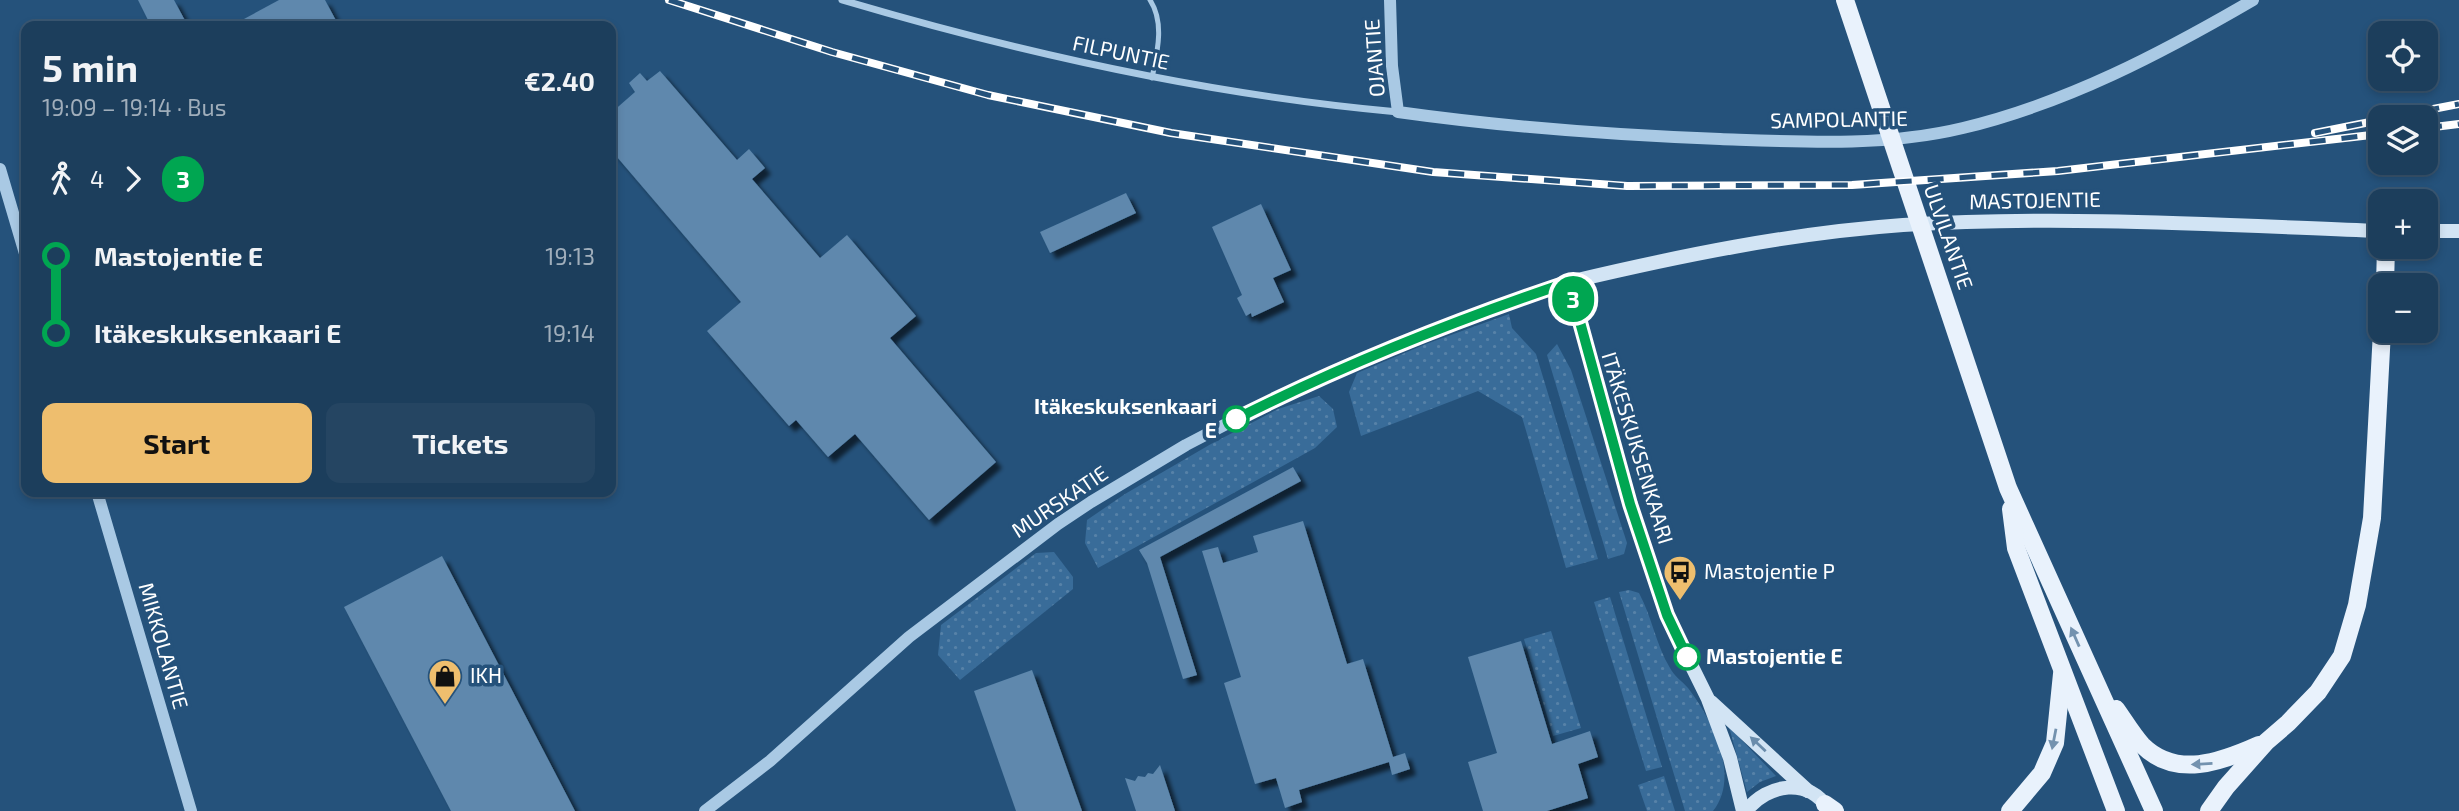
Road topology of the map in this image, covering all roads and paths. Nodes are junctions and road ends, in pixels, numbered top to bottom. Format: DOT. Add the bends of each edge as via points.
graph roads {
  1 [pos="842,0"];
  2 [pos="1150,0"];
  3 [pos="1390,0"];
  4 [pos="1844,0"];
  5 [pos="2253,0"];
  6 [pos="1152,78"];
  7 [pos="1398,112"];
  8 [pos="0,169"];
  9 [pos="2368,231"];
  10 [pos="2438,231"];
  11 [pos="2459,231"];
  12 [pos="21,240"];
  13 [pos="1569,282"];
  14 [pos="2381,343"];
  15 [pos="2008,488"];
  16 [pos="98,497"];
  17 [pos="2063,671"];
  18 [pos="2092,675"];
  19 [pos="1708,699"];
  20 [pos="2266,742"];
  21 [pos="1808,791"];
  22 [pos="1830,809"];
  23 [pos="191,811"];
  24 [pos="705,811"];
  25 [pos="1744,811"];
  26 [pos="2010,811"];
  27 [pos="2116,811"];
  28 [pos="2154,811"];
  29 [pos="2209,811"];
  1 -- 6 [label="street, FILPUNTIE" via="1021,49"];
  2 -- 6 [label="lane" via="1157,13 1158,44"];
  3 -- 7 [label="street, OJANTIE"];
  4 -- 15 [label="main road, ULVILANTIE"];
  5 -- 7 [label="street, SAMPOLANTIE" via="2186,39 2036,107 1914,138 1790,142 1694,138 1494,125"];
  6 -- 7 [label="street, FILPUNTIE" via="1276,99"];
  8 -- 12 [label="street"];
  9 -- 13 [label="main road, MASTOJENTIE" via="2076,219 1901,225 1735,247"];
  10 -- 11 [label="main road"];
  13 -- 19 [label="main road, ITÄKESKUKSENKAARI" via="1630,504 1667,615"];
  13 -- 24 [label="street, MURSKATIE" via="1278,397 1091,502 909,637 770,761"];
  14 -- 20 [label="main road" via="2372,517 2357,605 2342,656 2318,692"];
  15 -- 17 [label="main road, ULVILANTIE" via="2016,548"];
  18 -- 15 [label="main road, ULVILANTIE, one-way"];
  16 -- 23 [label="street, MIKKOLANTIE"];
  17 -- 26 [label="main road, one-way" via="2054,743 2042,773"];
  17 -- 27 [label="main road, ULVILANTIE"];
  20 -- 18 [label="main road, one-way" via="2215,763 2182,765 2160,758 2141,744"];
  18 -- 28 [label="main road, ULVILANTIE"];
  21 -- 19 [label="main road, ITÄKESKUKSENKAARI, one-way"];
  19 -- 25 [label="main road, ITÄKESKUKSENKAARI"];
  20 -- 29 [label="main road"];
  21 -- 22 [label="main road, ITÄKESKUKSENKAARI"];
  21 -- 25 [label="main road" via="1771,790"];
}
